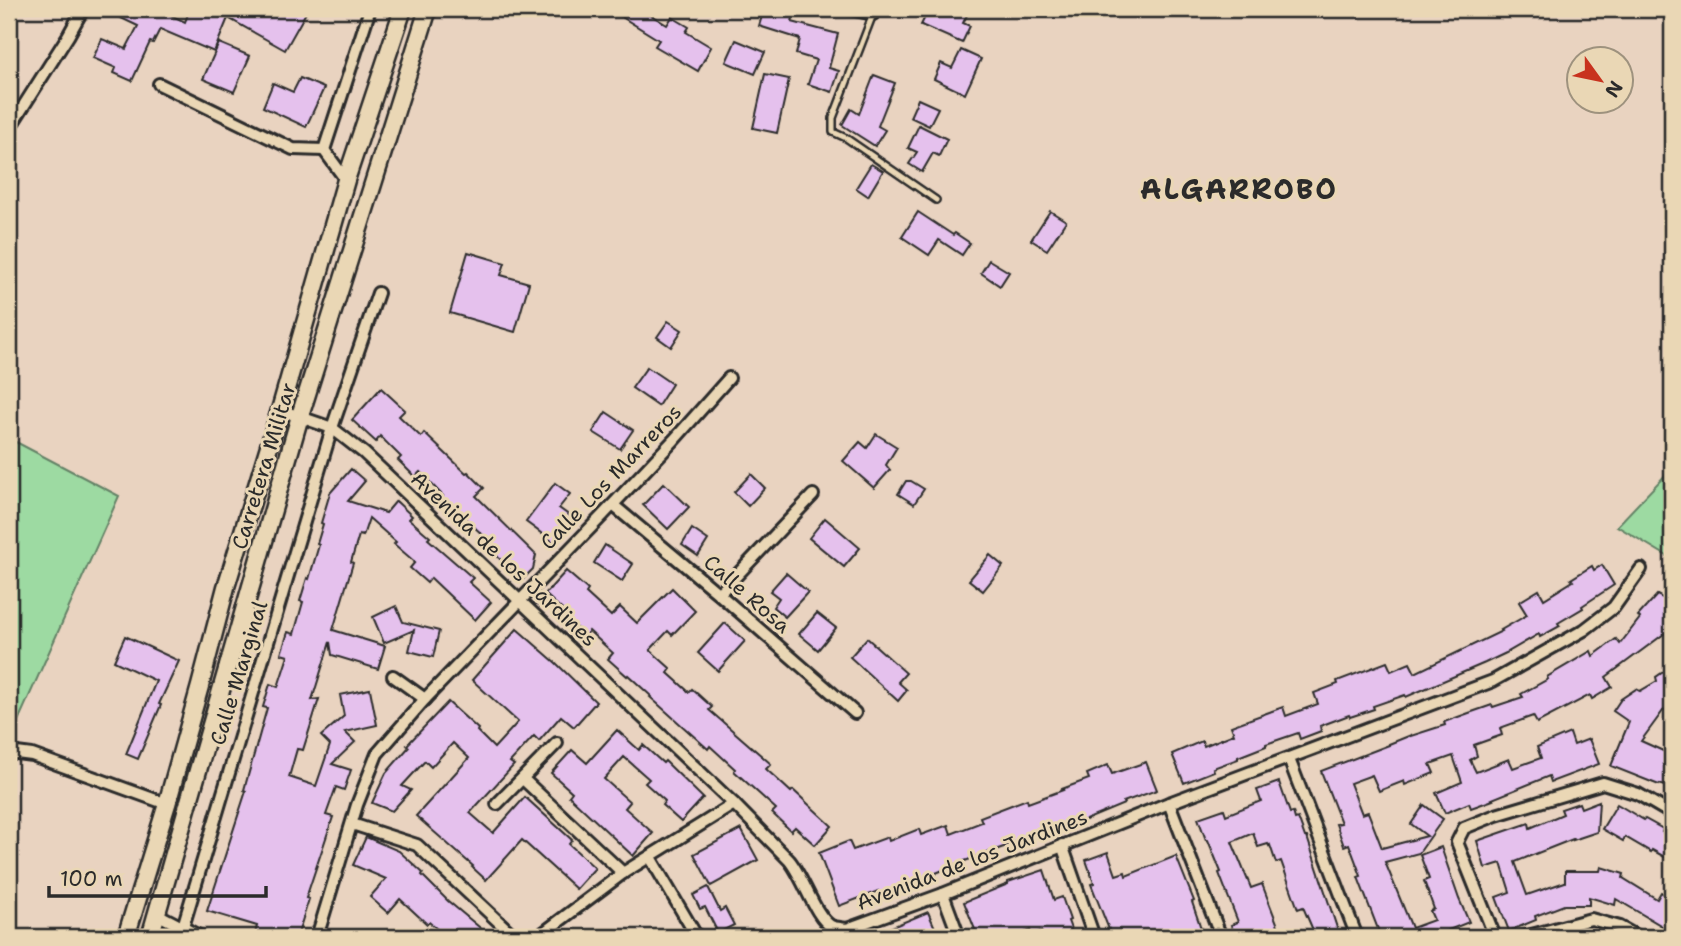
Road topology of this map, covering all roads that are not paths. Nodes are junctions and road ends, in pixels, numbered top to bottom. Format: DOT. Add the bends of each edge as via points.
graph roads {
  1 [pos="83,9"];
  2 [pos="370,9"];
  3 [pos="403,9"];
  4 [pos="428,9"];
  5 [pos="851,9"];
  6 [pos="874,12"];
  7 [pos="159,84"];
  8 [pos="9,129"];
  9 [pos="324,150"];
  10 [pos="346,180"];
  11 [pos="936,200"];
  12 [pos="377,293"];
  13 [pos="729,378"];
  14 [pos="280,410"];
  15 [pos="300,416"];
  16 [pos="332,428"];
  17 [pos="813,495"];
  18 [pos="613,505"];
  19 [pos="1641,569"];
  20 [pos="719,594"];
  21 [pos="519,601"];
  22 [pos="393,676"];
  23 [pos="425,699"];
  24 [pos="855,713"];
  25 [pos="556,743"];
  26 [pos="9,752"];
  27 [pos="1289,759"];
  28 [pos="523,779"];
  29 [pos="1169,803"];
  30 [pos="167,804"];
  31 [pos="497,804"];
  32 [pos="734,804"];
  33 [pos="1672,814"];
  34 [pos="352,824"];
  35 [pos="1062,845"];
  36 [pos="650,857"];
  37 [pos="623,873"];
  38 [pos="943,894"];
  39 [pos="157,914"];
  40 [pos="832,927"];
  41 [pos="181,933"];
  42 [pos="126,937"];
  43 [pos="150,937"];
  44 [pos="201,937"];
  45 [pos="317,937"];
  46 [pos="515,937"];
  47 [pos="538,937"];
  48 [pos="697,937"];
  49 [pos="823,937"];
  50 [pos="960,937"];
  51 [pos="1094,937"];
  52 [pos="1221,937"];
  53 [pos="1357,937"];
  54 [pos="1495,937"];
  55 [pos="1524,937"];
  56 [pos="1638,937"];
  1 -- 8 [label="street"];
  2 -- 9 [label="street"];
  3 -- 10 [label="main road, Carretera Militar"];
  4 -- 15 [label="main road, Carretera Militar"];
  5 -- 6 [label="street"];
  6 -- 11 [label="lane" via="833,118 833,132"];
  7 -- 9 [label="street" via="293,149"];
  9 -- 10 [label="street"];
  10 -- 14 [label="main road, Carretera Militar"];
  12 -- 16 [label="street, Calle Marginal"];
  13 -- 18 [label="street, Calle Los Marreros"];
  14 -- 15 [label="street, Avenida de los Jardines"];
  14 -- 30 [label="main road, Carretera Militar"];
  15 -- 16 [label="street, Avenida de los Jardines"];
  15 -- 39 [label="main road, Carretera Militar"];
  16 -- 21 [label="street, Avenida de los Jardines"];
  16 -- 41 [label="street, Calle Marginal"];
  17 -- 20 [label="street"];
  18 -- 20 [label="street, Calle Rosa"];
  18 -- 21 [label="street, Calle Los Marreros"];
  19 -- 27 [label="street, Avenida de los Jardines" via="1614,607 1584,630 1493,681"];
  20 -- 24 [label="street, Calle Rosa"];
  21 -- 23 [label="street, Calle Los Marreros"];
  21 -- 32 [label="street, Avenida de los Jardines"];
  22 -- 23 [label="street"];
  23 -- 34 [label="street, Calle Los Marreros" via="377,754"];
  25 -- 28 [label="street"];
  26 -- 30 [label="street" via="32,755"];
  27 -- 29 [label="street, Avenida de los Jardines"];
  27 -- 53 [label="street"];
  28 -- 31 [label="street"];
  28 -- 37 [label="street"];
  29 -- 35 [label="street, Avenida de los Jardines"];
  29 -- 52 [label="street"];
  30 -- 42 [label="main road, Carretera Militar"];
  32 -- 36 [label="street"];
  32 -- 40 [label="street, Avenida de los Jardines" via="796,867 822,918"];
  33 -- 54 [label="street" via="1638,794 1603,783 1464,828 1457,842"];
  34 -- 45 [label="street, Calle Los Marreros"];
  34 -- 46 [label="street" via="417,845"];
  35 -- 38 [label="street, Avenida de los Jardines"];
  35 -- 51 [label="street"];
  36 -- 37 [label="street"];
  36 -- 48 [label="street"];
  37 -- 47 [label="street"];
  38 -- 40 [label="street, Avenida de los Jardines" via="847,929"];
  38 -- 50 [label="street"];
  39 -- 41 [label="street"];
  39 -- 43 [label="main road, Carretera Militar"];
  40 -- 49 [label="street"];
  41 -- 44 [label="street"];
  55 -- 56 [label="street" via="1591,919"];
}
